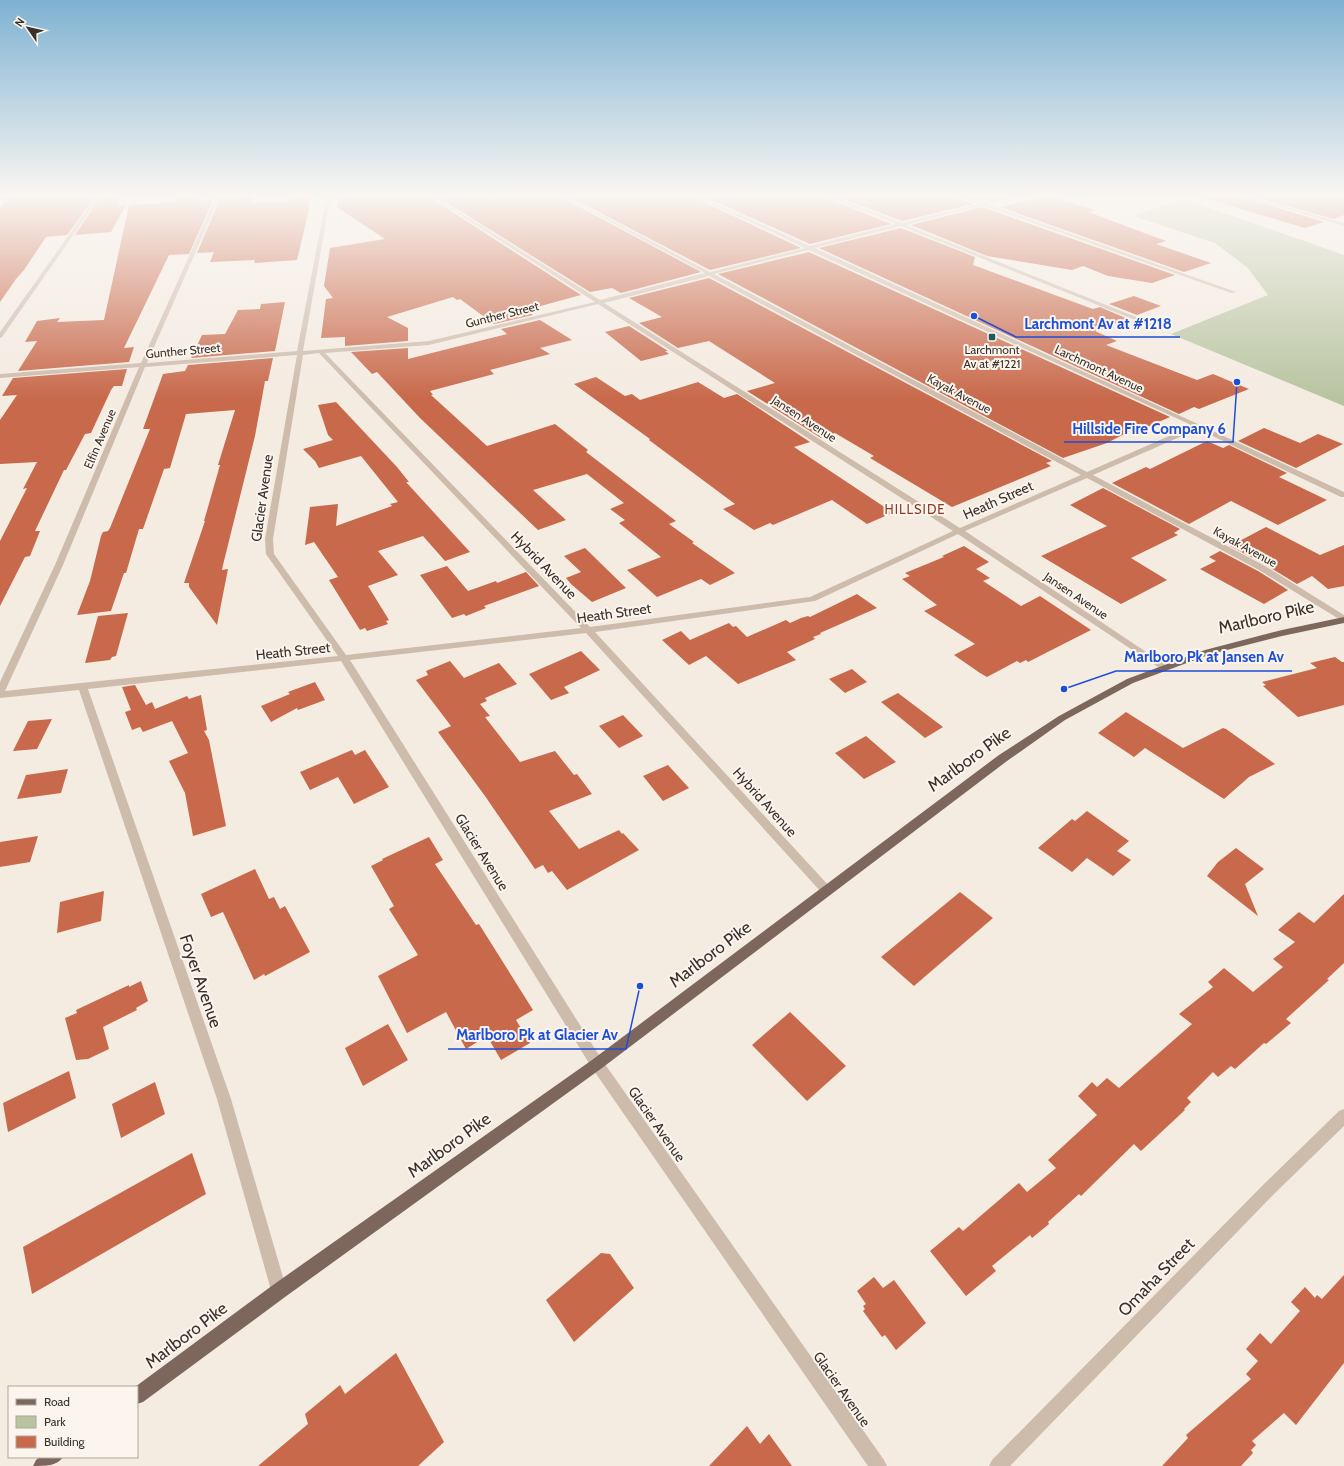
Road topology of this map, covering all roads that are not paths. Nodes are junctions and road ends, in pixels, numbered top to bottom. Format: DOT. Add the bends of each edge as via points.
graph roads {
  1 [pos="52,262"];
  2 [pos="189,262"];
  3 [pos="317,262"];
  4 [pos="537,262"];
  5 [pos="689,262"];
  6 [pos="750,262"];
  7 [pos="843,262"];
  8 [pos="996,262"];
  9 [pos="1149,262"];
  10 [pos="709,273"];
  11 [pos="1233,292"];
  12 [pos="600,302"];
  13 [pos="1157,327"];
  14 [pos="0,336"];
  15 [pos="320,351"];
  16 [pos="300,353"];
  17 [pos="143,365"];
  18 [pos="0,376"];
  19 [pos="1198,426"];
  20 [pos="1087,475"];
  21 [pos="1344,495"];
  22 [pos="959,531"];
  23 [pos="1344,619"];
  24 [pos="588,630"];
  25 [pos="344,658"];
  26 [pos="1164,668"];
  27 [pos="82,685"];
  28 [pos="0,694"];
  29 [pos="826,890"];
  30 [pos="597,1064"];
  31 [pos="1344,1116"];
  32 [pos="279,1291"];
  33 [pos="138,1395"];
  34 [pos="53,1458"];
  35 [pos="42,1466"];
  36 [pos="878,1466"];
  37 [pos="998,1466"];
  1 -- 14 [label="street"];
  2 -- 17 [label="street, Elfin Avenue"];
  3 -- 16 [label="street, Glacier Avenue"];
  4 -- 12 [label="street, Jansen Avenue"];
  5 -- 10 [label="street, Kayak Avenue"];
  6 -- 10 [label="street, Gunther Street"];
  7 -- 19 [label="street, Larchmont Avenue"];
  8 -- 13 [label="street"];
  9 -- 11 [label="street"];
  10 -- 12 [label="street, Gunther Street"];
  10 -- 20 [label="street, Kayak Avenue"];
  12 -- 15 [label="street, Gunther Street" via="429,343"];
  12 -- 22 [label="street, Jansen Avenue"];
  15 -- 16 [label="street, Gunther Street"];
  15 -- 24 [label="street, Hybrid Avenue"];
  16 -- 17 [label="street, Gunther Street"];
  16 -- 25 [label="street, Glacier Avenue" via="269,548 270,554"];
  17 -- 18 [label="street, Gunther Street"];
  17 -- 28 [label="street, Elfin Avenue" via="59,565"];
  19 -- 20 [label="street, Heath Street"];
  19 -- 21 [label="street, Larchmont Avenue"];
  20 -- 22 [label="street, Heath Street"];
  20 -- 23 [label="street, Kayak Avenue" via="1262,568"];
  22 -- 24 [label="street, Heath Street" via="812,599"];
  22 -- 26 [label="street, Jansen Avenue"];
  23 -- 26 [label="main road, Marlboro Pike" via="1208,652"];
  24 -- 25 [label="street, Heath Street"];
  24 -- 29 [label="street, Hybrid Avenue"];
  25 -- 27 [label="street, Heath Street"];
  25 -- 30 [label="street, Glacier Avenue"];
  26 -- 29 [label="main road, Marlboro Pike" via="1130,681 1062,718 1002,758"];
  27 -- 28 [label="street, Heath Street"];
  27 -- 32 [label="street, Foyer Avenue" via="224,1099"];
  29 -- 30 [label="main road, Marlboro Pike"];
  30 -- 32 [label="main road, Marlboro Pike"];
  30 -- 36 [label="street, Glacier Avenue"];
  31 -- 37 [label="street, Omaha Street" via="1270,1188"];
  32 -- 33 [label="main road, Marlboro Pike"];
  34 -- 35 [label="main road"];
}
